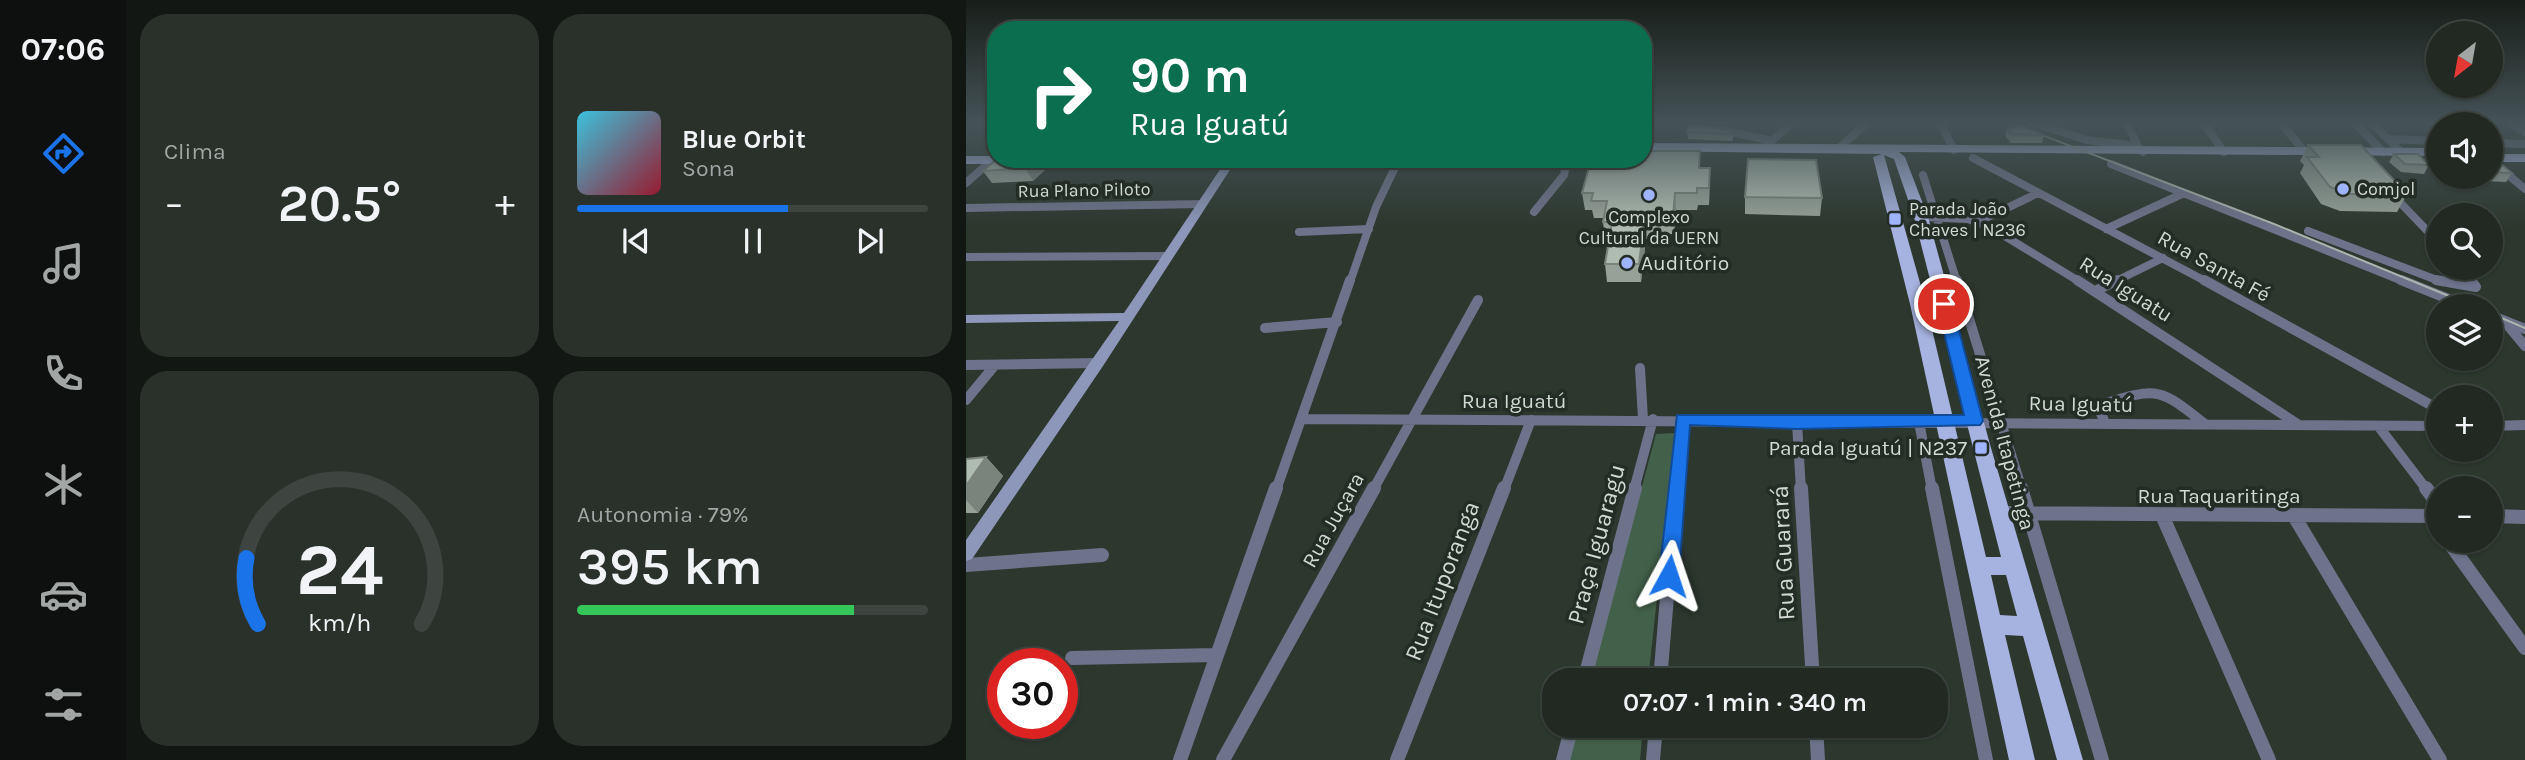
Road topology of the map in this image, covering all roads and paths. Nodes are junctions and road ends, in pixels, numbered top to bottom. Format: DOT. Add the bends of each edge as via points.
graph roads {
  1 [pos="1883,157"];
  2 [pos="1891,157"];
  3 [pos="1920,157"];
  4 [pos="1968,157"];
  5 [pos="2056,157"];
  6 [pos="1973,158"];
  7 [pos="2525,158"];
  8 [pos="2503,159"];
  9 [pos="987,164"];
  10 [pos="2111,164"];
  11 [pos="1226,168"];
  12 [pos="1395,168"];
  13 [pos="1565,168"];
  14 [pos="1909,169"];
  15 [pos="2503,170"];
  16 [pos="966,183"];
  17 [pos="2384,186"];
  18 [pos="2525,189"];
  19 [pos="2038,193"];
  20 [pos="2184,193"];
  21 [pos="1202,204"];
  22 [pos="966,208"];
  23 [pos="1534,212"];
  24 [pos="1929,217"];
  25 [pos="1978,222"];
  26 [pos="1369,229"];
  27 [pos="2106,229"];
  28 [pos="2308,230"];
  29 [pos="2426,230"];
  30 [pos="1300,232"];
  31 [pos="1168,256"];
  32 [pos="966,257"];
  33 [pos="2163,258"];
  34 [pos="2426,276"];
  35 [pos="2440,280"];
  36 [pos="2471,280"];
  37 [pos="2095,291"];
  38 [pos="2436,294"];
  39 [pos="1478,300"];
  40 [pos="1919,312"];
  41 [pos="1947,312"];
  42 [pos="1128,317"];
  43 [pos="966,319"];
  44 [pos="2503,320"];
  45 [pos="1337,322"];
  46 [pos="1265,328"];
  47 [pos="2525,329"];
  48 [pos="2525,346"];
  49 [pos="1098,363"];
  50 [pos="966,365"];
  51 [pos="995,365"];
  52 [pos="1640,368"];
  53 [pos="966,400"];
  54 [pos="2426,402"];
  55 [pos="1304,419"];
  56 [pos="1648,419"];
  57 [pos="1682,419"];
  58 [pos="1531,420"];
  59 [pos="1410,421"];
  60 [pos="1942,421"];
  61 [pos="1974,421"];
  62 [pos="1919,422"];
  63 [pos="2002,422"];
  64 [pos="1797,423"];
  65 [pos="2105,423"];
  66 [pos="2205,424"];
  67 [pos="2299,425"];
  68 [pos="2525,425"];
  69 [pos="2426,426"];
  70 [pos="2503,426"];
  71 [pos="2379,427"];
  72 [pos="2426,488"];
  73 [pos="2000,513"];
  74 [pos="2028,514"];
  75 [pos="2162,515"];
  76 [pos="2294,516"];
  77 [pos="2426,516"];
  78 [pos="2503,516"];
  79 [pos="2525,517"];
  80 [pos="2457,553"];
  81 [pos="966,554"];
  82 [pos="1102,555"];
  83 [pos="966,565"];
  84 [pos="1977,566"];
  85 [pos="2015,566"];
  86 [pos="1991,625"];
  87 [pos="2032,626"];
  88 [pos="2525,648"];
  89 [pos="1216,655"];
  90 [pos="1078,658"];
  91 [pos="1587,668"];
  92 [pos="1661,668"];
  93 [pos="1812,668"];
  94 [pos="1569,738"];
  95 [pos="1655,738"];
  96 [pos="1817,738"];
  97 [pos="1180,760"];
  98 [pos="1223,760"];
  99 [pos="1397,760"];
  100 [pos="1563,760"];
  101 [pos="1653,760"];
  102 [pos="1818,760"];
  103 [pos="1986,760"];
  104 [pos="2022,760"];
  105 [pos="2070,760"];
  106 [pos="2102,760"];
  107 [pos="2269,760"];
  108 [pos="2440,760"];
  1 -- 40 [label="main road"];
  2 -- 14 [label="main road"];
  3 -- 14 [label="main road"];
  4 -- 6 [label="main road"];
  5 -- 6 [label="main road"];
  6 -- 19 [label="street, Rua Santa Fé"];
  7 -- 8 [label="main road"];
  9 -- 16 [label="street"];
  10 -- 20 [label="street"];
  11 -- 21 [label="main road"];
  12 -- 26 [label="street"];
  13 -- 23 [label="street"];
  14 -- 24 [label="main road, Avenida Itapetinga"];
  15 -- 18 [label="street"];
  17 -- 29 [label="street"];
  19 -- 25 [label="street"];
  19 -- 27 [label="street, Rua Santa Fé"];
  20 -- 27 [label="street"];
  20 -- 38 [label="street"];
  21 -- 22 [label="street, Rua Plano Piloto"];
  21 -- 31 [label="main road"];
  24 -- 25 [label="street, Rua Iguatu"];
  24 -- 41 [label="main road, Avenida Itapetinga"];
  24 -- 63 [label="street, Avenida Itapetinga"];
  25 -- 37 [label="street, Rua Iguatu"];
  26 -- 30 [label="street"];
  26 -- 45 [label="street"];
  27 -- 33 [label="street, Rua Santa Fé"];
  28 -- 34 [label="street"];
  31 -- 32 [label="street"];
  31 -- 42 [label="main road"];
  33 -- 37 [label="street"];
  33 -- 54 [label="street, Rua Santa Fé"];
  35 -- 36 [label="street" via="2476,287"];
  37 -- 67 [label="street, Rua Iguatu"];
  39 -- 59 [label="street, Rua Juçara"];
  40 -- 41 [label="main road"];
  40 -- 60 [label="main road"];
  41 -- 61 [label="main road, Avenida Itapetinga"];
  42 -- 43 [label="main road"];
  42 -- 49 [label="main road"];
  44 -- 47 [label="street"];
  44 -- 48 [label="street"];
  45 -- 46 [label="street"];
  45 -- 55 [label="street"];
  49 -- 51 [label="street"];
  49 -- 81 [label="main road"];
  50 -- 51 [label="street"];
  51 -- 53 [label="street"];
  52 -- 56 [label="street, Praça Iguaragu"];
  55 -- 59 [label="street, Rua Iguatú"];
  55 -- 89 [label="street"];
  56 -- 57 [label="street, Rua Iguatú"];
  56 -- 58 [label="street, Rua Iguatú"];
  56 -- 91 [label="street, Praça Iguaragu"];
  57 -- 64 [label="street, Rua Iguatú"];
  57 -- 92 [label="street"];
  58 -- 59 [label="street, Rua Iguatú"];
  58 -- 99 [label="street, Rua Ituporanga"];
  59 -- 98 [label="street, Rua Juçara"];
  60 -- 61 [label="street, Rua Iguatú"];
  60 -- 62 [label="street, Rua Iguatú"];
  60 -- 84 [label="main road"];
  61 -- 63 [label="street, Rua Iguatú"];
  61 -- 73 [label="main road, Avenida Itapetinga"];
  62 -- 64 [label="street, Rua Iguatú"];
  62 -- 103 [label="street"];
  63 -- 65 [label="street, Rua Iguatú"];
  63 -- 74 [label="street, Avenida Itapetinga"];
  64 -- 93 [label="street, Rua Guarará"];
  65 -- 66 [label="street, Rua Iguatú"];
  65 -- 66 [label="street" via="2100,411 2103,404 2151,389 2166,393"];
  66 -- 67 [label="street, Rua Iguatú"];
  67 -- 71 [label="street, Rua Iguatú"];
  68 -- 70 [label="street"];
  69 -- 71 [label="street, Rua Iguatú"];
  71 -- 72 [label="street"];
  73 -- 74 [label="street, Rua Taquaritinga"];
  73 -- 85 [label="main road, Avenida Itapetinga"];
  74 -- 75 [label="street, Rua Taquaritinga"];
  74 -- 106 [label="street, Avenida Itapetinga"];
  75 -- 76 [label="street, Rua Taquaritinga"];
  75 -- 107 [label="street"];
  76 -- 77 [label="street, Rua Taquaritinga"];
  76 -- 108 [label="street"];
  78 -- 79 [label="street"];
  80 -- 88 [label="street"];
  82 -- 83 [label="street"];
  84 -- 85 [label="main road"];
  84 -- 86 [label="main road"];
  85 -- 87 [label="main road, Avenida Itapetinga"];
  86 -- 87 [label="main road"];
  86 -- 104 [label="main road"];
  87 -- 105 [label="main road, Avenida Itapetinga"];
  89 -- 90 [label="street"];
  89 -- 97 [label="street"];
  94 -- 100 [label="street"];
  95 -- 101 [label="street"];
  96 -- 102 [label="street"];
}
